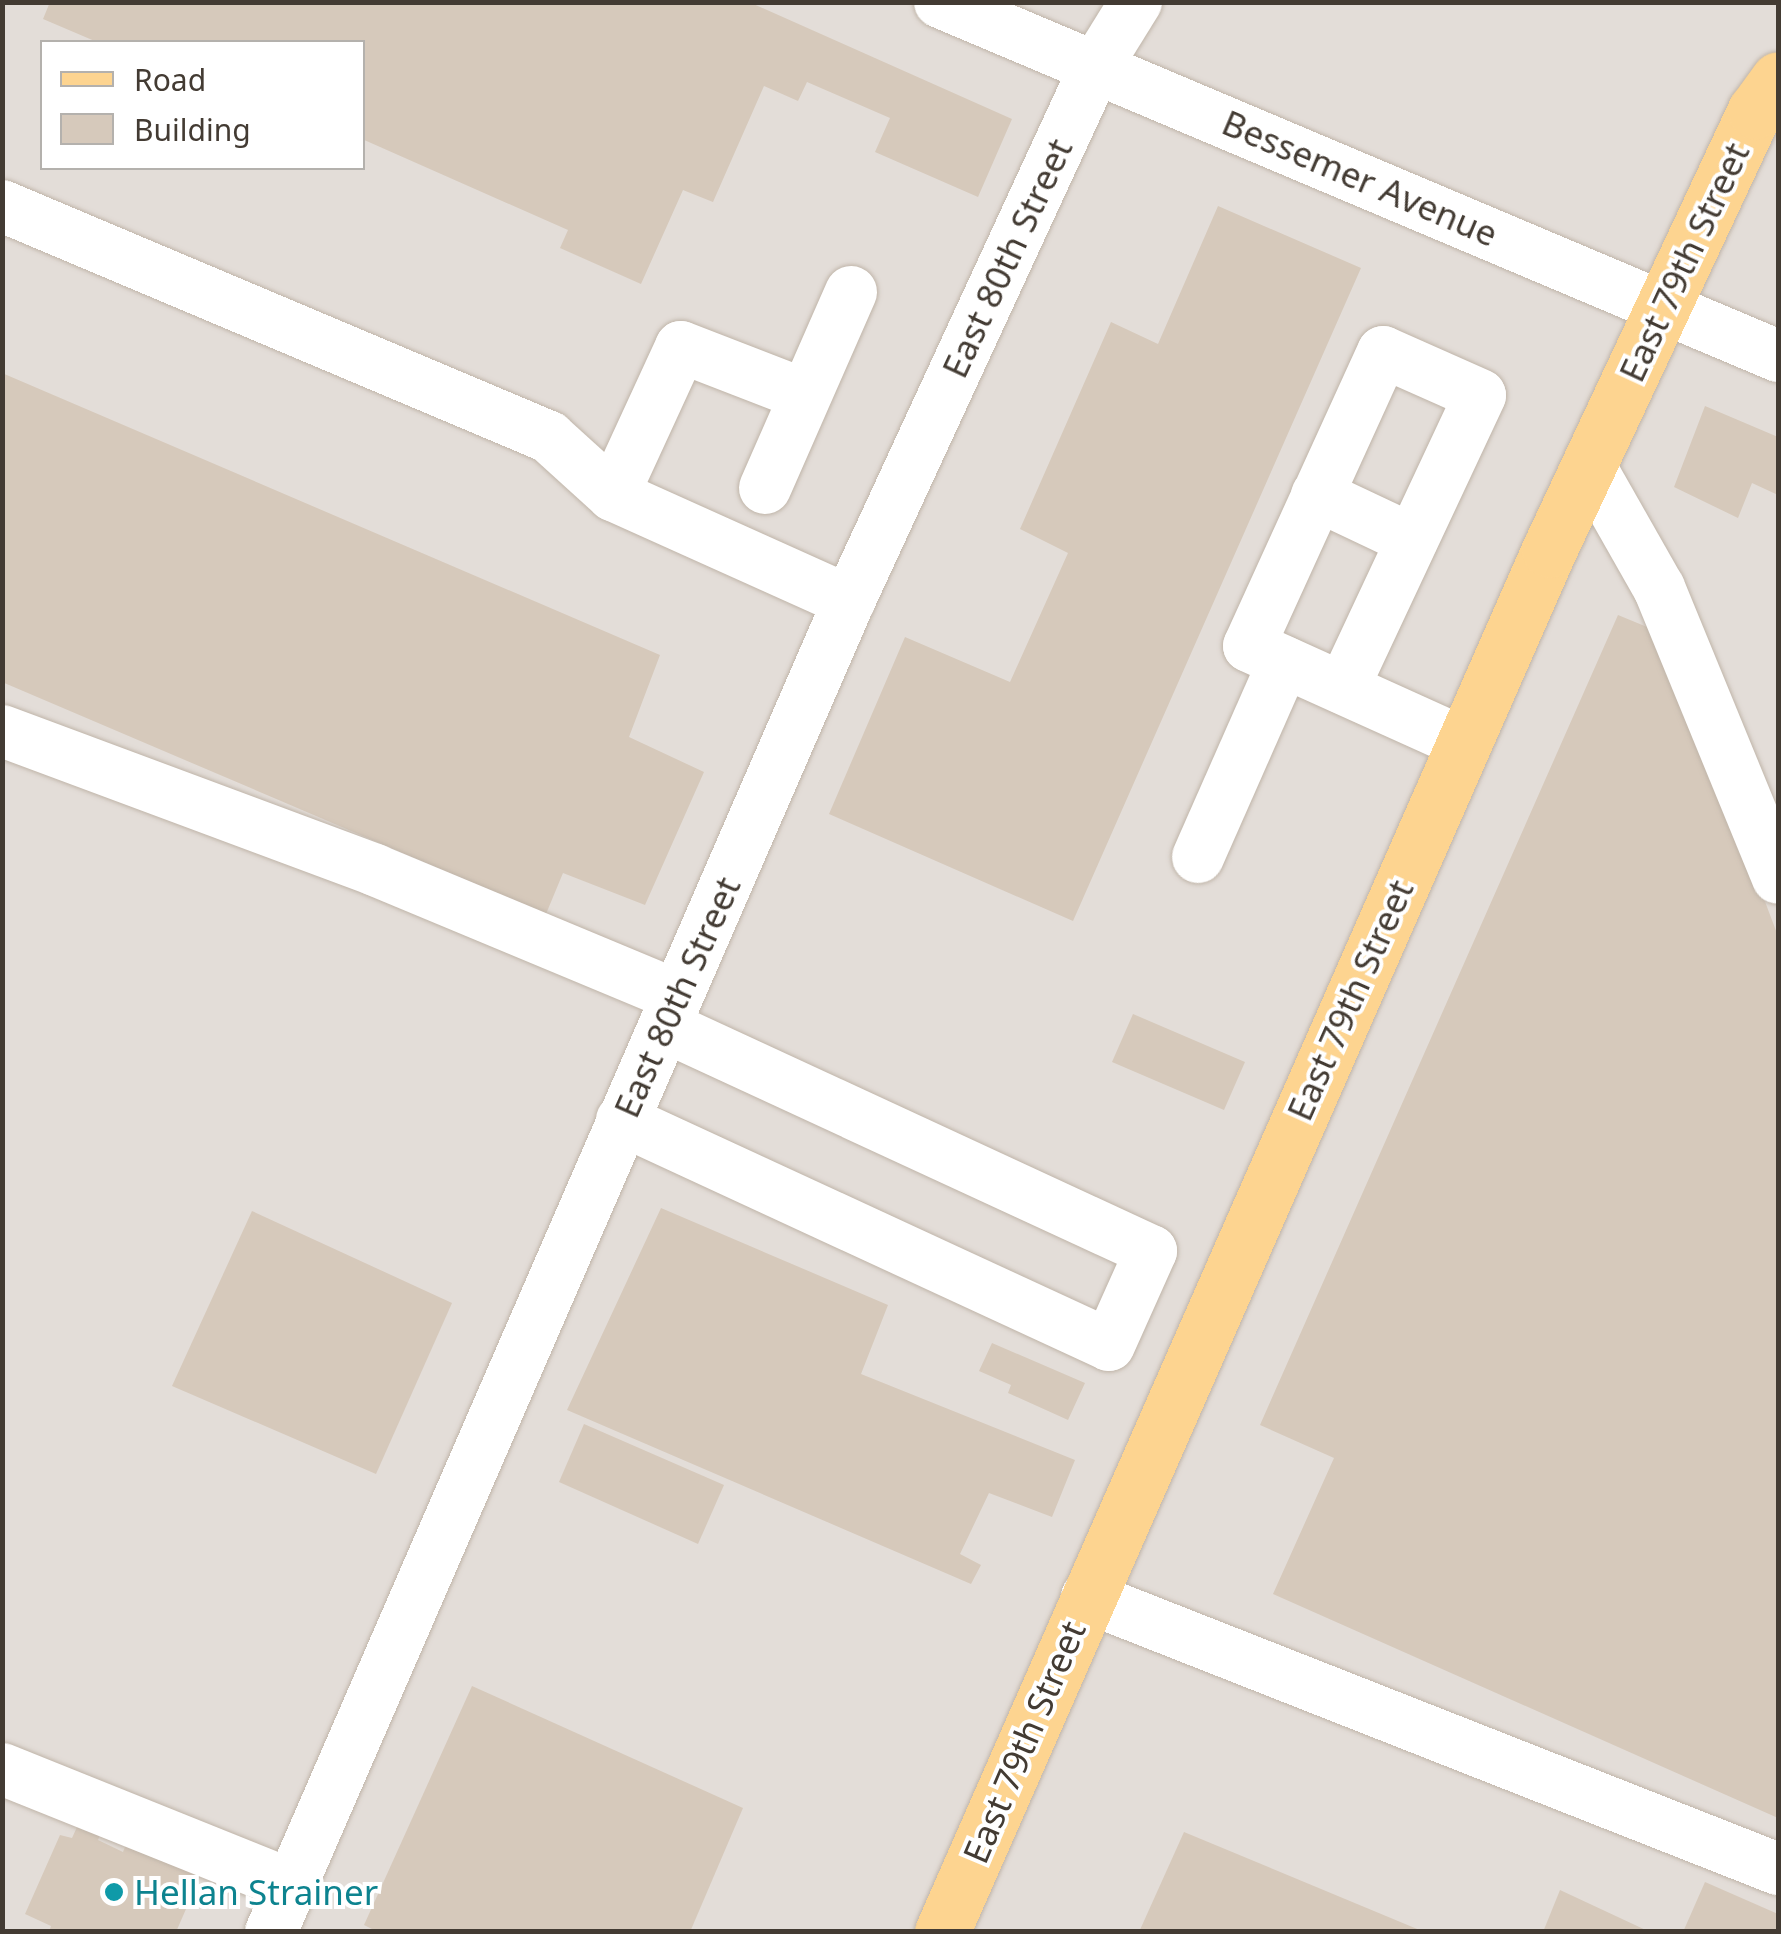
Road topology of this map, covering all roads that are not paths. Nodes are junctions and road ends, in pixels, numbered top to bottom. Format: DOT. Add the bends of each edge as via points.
graph roads {
  1 [pos="940,2"];
  2 [pos="1136,2"];
  3 [pos="1095,68"];
  4 [pos="1778,79"];
  5 [pos="2,206"];
  6 [pos="850,292"];
  7 [pos="1664,305"];
  8 [pos="1778,356"];
  9 [pos="805,395"];
  10 [pos="1589,465"];
  11 [pos="765,488"];
  12 [pos="612,495"];
  13 [pos="1317,495"];
  14 [pos="1412,540"];
  15 [pos="848,601"];
  16 [pos="1284,662"];
  17 [pos="1343,688"];
  18 [pos="2,731"];
  19 [pos="1464,743"];
  20 [pos="1198,857"];
  21 [pos="1778,878"];
  22 [pos="671,1011"];
  23 [pos="622,1120"];
  24 [pos="1087,1596"];
  25 [pos="2,1769"];
  26 [pos="1778,1869"];
  27 [pos="281,1909"];
  28 [pos="942,1932"];
  1 -- 3 [label="street, Bessemer Avenue"];
  2 -- 3 [label="street, East 80th Street"];
  3 -- 7 [label="street, Bessemer Avenue"];
  3 -- 15 [label="street, East 80th Street"];
  4 -- 7 [label="main road, East 79th Street" via="1755,111"];
  5 -- 12 [label="street" via="549,437"];
  6 -- 9 [label="street"];
  7 -- 8 [label="street, Bessemer Avenue"];
  7 -- 10 [label="main road, East 79th Street"];
  9 -- 11 [label="street"];
  9 -- 12 [label="street" via="681,347"];
  10 -- 19 [label="main road, East 79th Street"];
  10 -- 21 [label="street" via="1659,588"];
  12 -- 15 [label="street"];
  13 -- 14 [label="street"];
  13 -- 14 [label="street" via="1383,352 1480,395"];
  13 -- 16 [label="street" via="1248,646"];
  14 -- 17 [label="street"];
  15 -- 22 [label="street, East 80th Street"];
  16 -- 17 [label="street"];
  16 -- 20 [label="street"];
  17 -- 19 [label="street"];
  18 -- 22 [label="street" via="374,870"];
  19 -- 24 [label="main road, East 79th Street"];
  22 -- 23 [label="street, East 80th Street"];
  22 -- 23 [label="street" via="1151,1251 1108,1345"];
  23 -- 27 [label="street, East 80th Street"];
  24 -- 26 [label="street"];
  24 -- 28 [label="main road, East 79th Street"];
  25 -- 27 [label="street"];
}
